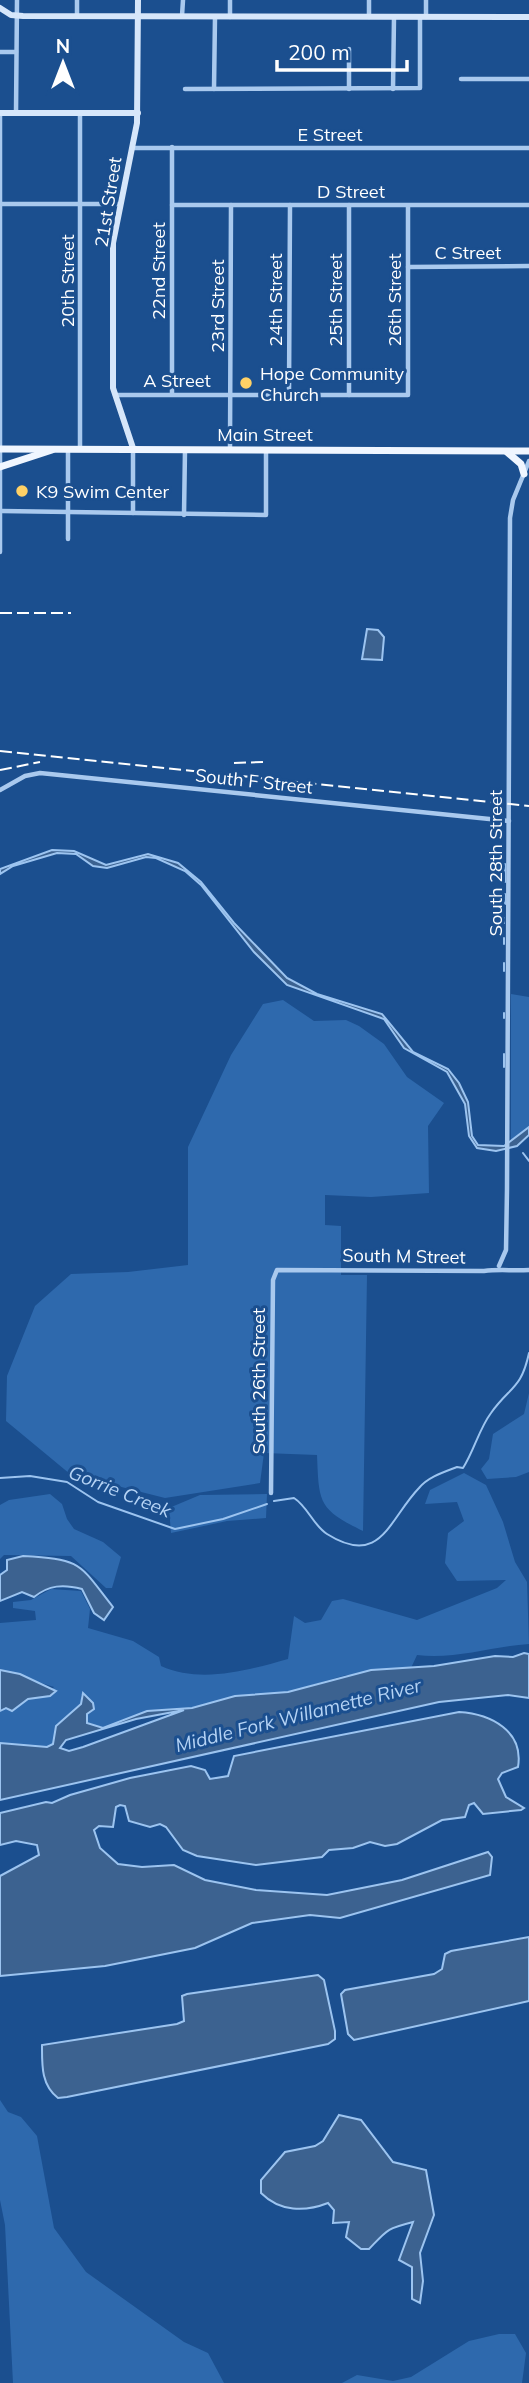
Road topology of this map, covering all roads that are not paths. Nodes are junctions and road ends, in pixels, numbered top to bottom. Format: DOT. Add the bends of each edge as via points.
graph roads {
  1 [pos="17,0"];
  2 [pos="77,0"];
  3 [pos="138,0"];
  4 [pos="183,0"];
  5 [pos="230,0"];
  6 [pos="369,0"];
  7 [pos="426,0"];
  8 [pos="0,8"];
  9 [pos="16,16"];
  10 [pos="77,16"];
  11 [pos="138,16"];
  12 [pos="182,17"];
  13 [pos="215,17"];
  14 [pos="230,17"];
  15 [pos="369,17"];
  16 [pos="394,17"];
  17 [pos="423,17"];
  18 [pos="529,17"];
  19 [pos="349,49"];
  20 [pos="16,51"];
  21 [pos="0,52"];
  22 [pos="461,79"];
  23 [pos="529,79"];
  24 [pos="185,89"];
  25 [pos="214,89"];
  26 [pos="349,89"];
  27 [pos="393,89"];
  28 [pos="0,113"];
  29 [pos="16,113"];
  30 [pos="80,113"];
  31 [pos="138,113"];
  32 [pos="131,148"];
  33 [pos="172,148"];
  34 [pos="529,148"];
  35 [pos="81,203"];
  36 [pos="0,204"];
  37 [pos="119,204"];
  38 [pos="172,205"];
  39 [pos="231,205"];
  40 [pos="290,205"];
  41 [pos="349,205"];
  42 [pos="529,205"];
  43 [pos="408,206"];
  44 [pos="529,266"];
  45 [pos="408,267"];
  46 [pos="0,276"];
  47 [pos="172,394"];
  48 [pos="231,394"];
  49 [pos="114,395"];
  50 [pos="289,395"];
  51 [pos="348,395"];
  52 [pos="408,395"];
  53 [pos="64,448"];
  54 [pos="80,448"];
  55 [pos="0,449"];
  56 [pos="133,449"];
  57 [pos="185,449"];
  58 [pos="230,449"];
  59 [pos="266,449"];
  60 [pos="529,451"];
  61 [pos="507,452"];
  62 [pos="529,461"];
  63 [pos="1,467"];
  64 [pos="524,474"];
  65 [pos="2,511"];
  66 [pos="67,512"];
  67 [pos="133,513"];
  68 [pos="184,515"];
  69 [pos="68,539"];
  70 [pos="1,552"];
  71 [pos="0,790"];
  72 [pos="509,821"];
  73 [pos="499,1266"];
  74 [pos="277,1270"];
  75 [pos="529,1270"];
  76 [pos="271,1493"];
  1 -- 9 [label="street"];
  2 -- 10 [label="street"];
  3 -- 11 [label="street, 21st Street"];
  4 -- 12 [label="street"];
  5 -- 14 [label="street"];
  6 -- 15 [label="street"];
  7 -- 17 [label="street"];
  8 -- 9 [label="street"];
  9 -- 10 [label="street"];
  9 -- 20 [label="street"];
  10 -- 11 [label="street"];
  11 -- 12 [label="street"];
  11 -- 31 [label="street, 21st Street"];
  12 -- 13 [label="street"];
  13 -- 14 [label="street"];
  13 -- 25 [label="street"];
  14 -- 15 [label="street"];
  15 -- 16 [label="street"];
  16 -- 17 [label="street"];
  16 -- 27 [label="street"];
  17 -- 18 [label="street"];
  17 -- 27 [label="street" via="420,89"];
  19 -- 26 [label="street"];
  20 -- 21 [label="street"];
  20 -- 29 [label="street"];
  22 -- 23 [label="street"];
  24 -- 25 [label="street"];
  25 -- 26 [label="street"];
  26 -- 27 [label="street"];
  28 -- 29 [label="street"];
  28 -- 36 [label="street"];
  29 -- 30 [label="street"];
  30 -- 31 [label="street"];
  30 -- 35 [label="street, 20th Street"];
  31 -- 32 [label="street, 21st Street"];
  32 -- 33 [label="street, E Street"];
  32 -- 37 [label="street, 21st Street"];
  33 -- 34 [label="street, E Street"];
  33 -- 38 [label="street, 22nd Street"];
  35 -- 36 [label="street"];
  35 -- 37 [label="street"];
  35 -- 54 [label="street, 20th Street"];
  36 -- 46 [label="street"];
  37 -- 49 [label="street, 21st Street" via="113,243"];
  38 -- 39 [label="street, D Street"];
  38 -- 47 [label="street, 22nd Street"];
  39 -- 40 [label="street, D Street"];
  39 -- 48 [label="street, 23rd Street"];
  40 -- 41 [label="street, D Street"];
  40 -- 50 [label="street, 24th Street"];
  41 -- 43 [label="street, D Street"];
  41 -- 51 [label="street, 25th Street"];
  42 -- 43 [label="street, D Street"];
  43 -- 45 [label="street, 26th Street"];
  44 -- 45 [label="street, C Street"];
  45 -- 52 [label="street, 26th Street"];
  46 -- 55 [label="street"];
  47 -- 48 [label="street, A Street"];
  47 -- 49 [label="street, A Street"];
  48 -- 50 [label="street, A Street"];
  48 -- 58 [label="street, 23rd Street"];
  49 -- 56 [label="street, 21st Street"];
  50 -- 51 [label="street, A Street"];
  51 -- 52 [label="street, A Street"];
  53 -- 54 [label="main road, Main Street"];
  53 -- 55 [label="main road, Main Street"];
  53 -- 63 [label="main road"];
  53 -- 66 [label="street"];
  54 -- 56 [label="main road, Main Street"];
  55 -- 63 [label="street"];
  56 -- 57 [label="main road, Main Street"];
  56 -- 67 [label="street"];
  57 -- 58 [label="main road, Main Street"];
  57 -- 68 [label="street"];
  58 -- 59 [label="main road, Main Street"];
  59 -- 61 [label="main road, Main Street"];
  59 -- 68 [label="street" via="266,515"];
  60 -- 61 [label="main road, Main Street"];
  61 -- 64 [label="main road" via="519,460"];
  62 -- 64 [label="street, South 28th Street"];
  63 -- 65 [label="street"];
  64 -- 72 [label="street, South 28th Street" via="510,519"];
  65 -- 66 [label="street"];
  65 -- 70 [label="street"];
  66 -- 67 [label="street"];
  66 -- 69 [label="street"];
  67 -- 68 [label="street"];
  71 -- 72 [label="street, South F Street" via="40,773"];
  72 -- 73 [label="street, South 28th Street" via="506,1250"];
  73 -- 74 [label="street, South M Street" via="484,1270"];
  73 -- 75 [label="street, South M Street"];
  74 -- 76 [label="street, South 26th Street" via="272,1280"];
}
